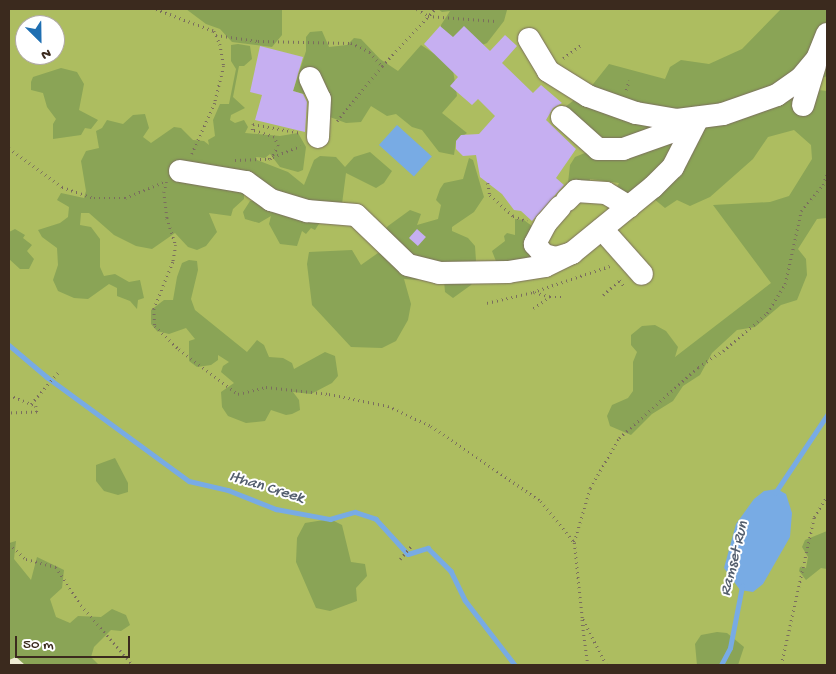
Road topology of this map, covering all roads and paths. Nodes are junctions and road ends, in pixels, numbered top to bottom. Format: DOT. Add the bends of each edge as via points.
graph roads {
  1 [pos="156,9"];
  2 [pos="417,9"];
  3 [pos="496,21"];
  4 [pos="827,34"];
  5 [pos="216,35"];
  6 [pos="528,39"];
  7 [pos="582,44"];
  8 [pos="563,58"];
  9 [pos="817,59"];
  10 [pos="382,66"];
  11 [pos="310,78"];
  12 [pos="803,105"];
  13 [pos="562,117"];
  14 [pos="683,126"];
  15 [pos="318,137"];
  16 [pos="9,148"];
  17 [pos="231,161"];
  18 [pos="180,171"];
  19 [pos="827,172"];
  20 [pos="488,183"];
  21 [pos="642,202"];
  22 [pos="532,224"];
  23 [pos="602,229"];
  24 [pos="572,253"];
  25 [pos="616,265"];
  26 [pos="631,278"];
  27 [pos="620,280"];
  28 [pos="533,292"];
  29 [pos="603,295"];
  30 [pos="550,297"];
  31 [pos="564,297"];
  32 [pos="488,303"];
  33 [pos="533,308"];
  34 [pos="59,371"];
  35 [pos="9,395"];
  36 [pos="32,404"];
  37 [pos="9,413"];
  38 [pos="827,496"];
  39 [pos="574,542"];
  40 [pos="9,544"];
  41 [pos="412,544"];
  42 [pos="400,559"];
  43 [pos="582,618"];
  44 [pos="132,665"];
  45 [pos="588,665"];
  46 [pos="606,665"];
  47 [pos="781,665"];
  1 -- 5 [label="path" via="214,31"];
  2 -- 3 [label="path" via="428,16"];
  4 -- 9 [label="lane"];
  5 -- 10 [label="path" via="258,41 351,43 370,52"];
  5 -- 18 [label="path" via="224,66 216,103 199,144"];
  6 -- 14 [label="lane" via="548,71 588,96"];
  7 -- 8 [label="path"];
  9 -- 12 [label="lane"];
  9 -- 14 [label="lane" via="801,78 777,95"];
  11 -- 15 [label="lane" via="320,99"];
  13 -- 14 [label="lane" via="598,149 623,149"];
  14 -- 21 [label="lane" via="673,166"];
  15 -- 17 [label="path" via="282,156"];
  16 -- 39 [label="path" via="62,187 94,198 125,198 153,189 169,179 164,192 166,218 176,245 173,262 154,309 155,326 179,349 238,394 266,388 294,389 388,406 431,426 516,481 542,501"];
  18 -- 24 [label="lane" via="246,182 271,200 307,211 356,216 408,264 439,272 508,272 545,266"];
  19 -- 39 [label="path" via="823,184 801,211 785,284 767,313 722,352 698,367 619,438 590,488"];
  20 -- 22 [label="path" via="490,195 516,218"];
  21 -- 23 [label="lane"];
  21 -- 24 [label="lane" via="576,191 546,223 535,244 544,255 556,258"];
  23 -- 24 [label="lane"];
  23 -- 26 [label="lane"];
  25 -- 28 [label="path"];
  26 -- 27 [label="path"];
  26 -- 27 [label="path"];
  27 -- 29 [label="path"];
  28 -- 30 [label="path"];
  28 -- 32 [label="path"];
  30 -- 31 [label="path"];
  30 -- 33 [label="path"];
  34 -- 36 [label="path"];
  35 -- 36 [label="path"];
  36 -- 37 [label="path" via="37,412"];
  38 -- 47 [label="path" via="814,517"];
  39 -- 43 [label="path"];
  40 -- 44 [label="path" via="26,559 56,567 81,605"];
  41 -- 42 [label="path"];
  43 -- 45 [label="path"];
  43 -- 46 [label="path"];
}
